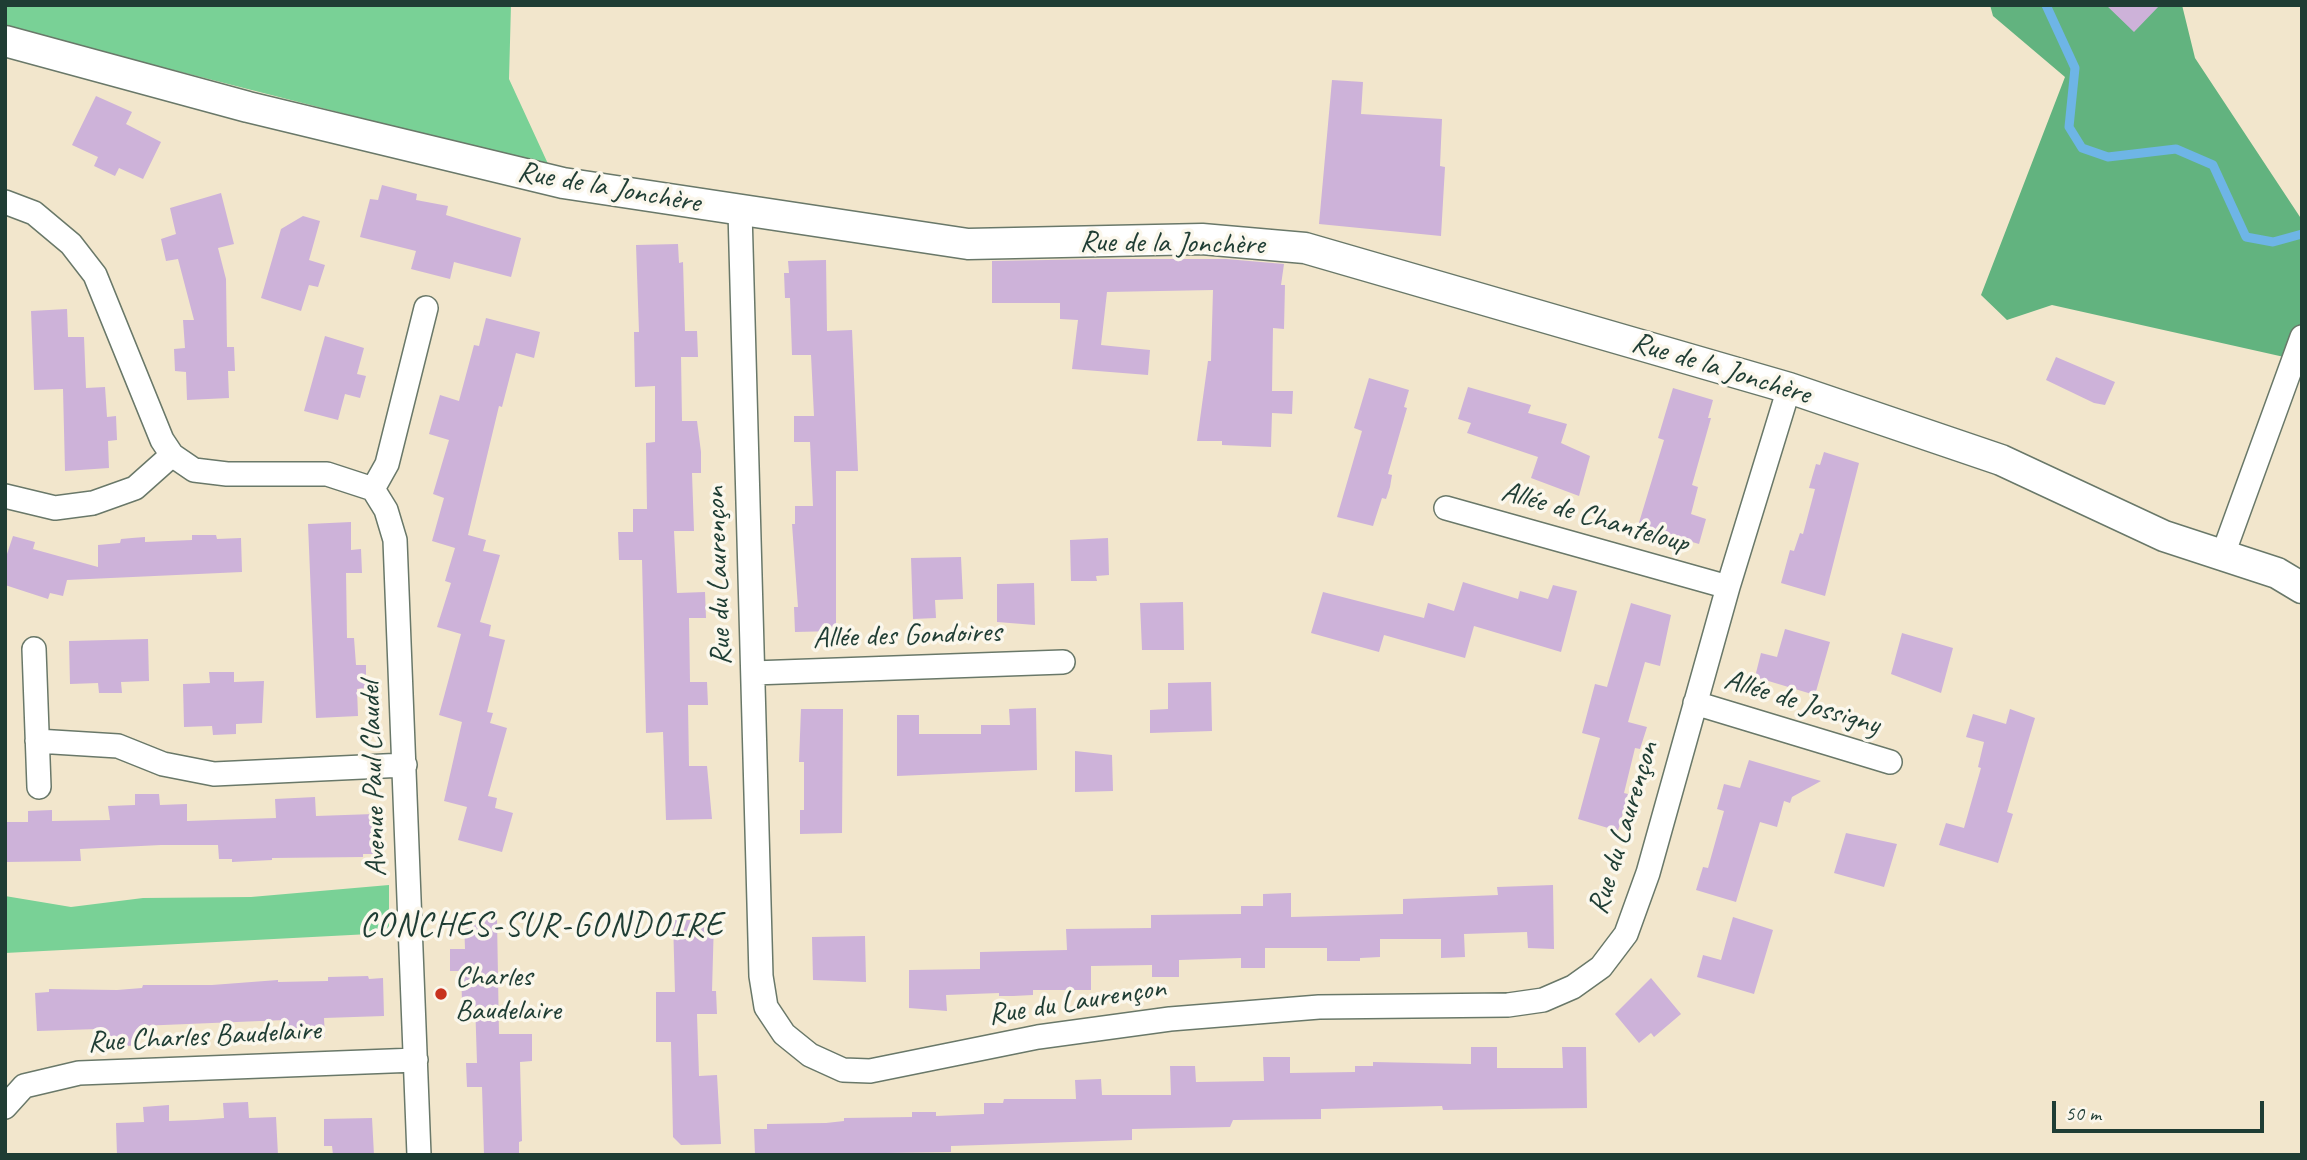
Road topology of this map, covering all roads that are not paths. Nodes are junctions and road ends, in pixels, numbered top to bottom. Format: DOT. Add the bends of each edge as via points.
graph roads {
  1 [pos="5,41"];
  2 [pos="5,202"];
  3 [pos="740,211"];
  4 [pos="426,308"];
  5 [pos="2302,337"];
  6 [pos="1789,388"];
  7 [pos="172,455"];
  8 [pos="373,489"];
  9 [pos="5,496"];
  10 [pos="1446,508"];
  11 [pos="2222,557"];
  12 [pos="1728,587"];
  13 [pos="2302,588"];
  14 [pos="34,649"];
  15 [pos="1063,662"];
  16 [pos="753,673"];
  17 [pos="1695,703"];
  18 [pos="37,741"];
  19 [pos="1890,762"];
  20 [pos="405,765"];
  21 [pos="39,787"];
  22 [pos="416,1060"];
  23 [pos="5,1107"];
  24 [pos="419,1155"];
  1 -- 3 [label="street, Rue de la Jonchère" via="489,166 563,183"];
  2 -- 7 [label="street" via="34,214 71,244 95,275"];
  3 -- 6 [label="street, Rue de la Jonchère" via="968,244 1202,239 1305,248"];
  3 -- 16 [label="street, Rue du Laurençon"];
  4 -- 8 [label="street" via="387,464"];
  5 -- 11 [label="street"];
  6 -- 11 [label="street, Rue de la Jonchère" via="2001,460 2164,536"];
  6 -- 12 [label="street, Rue du Laurençon"];
  7 -- 8 [label="street" via="194,470 327,474"];
  7 -- 9 [label="street" via="135,488 93,503 55,508"];
  8 -- 20 [label="street, Avenue Paul Claudel" via="386,510 395,540"];
  10 -- 12 [label="street, Allée de Chanteloup"];
  11 -- 13 [label="street, Rue de la Jonchère" via="2277,573"];
  12 -- 17 [label="street, Rue du Laurençon"];
  14 -- 18 [label="street"];
  15 -- 16 [label="street, Allée des Gondoires"];
  16 -- 17 [label="street, Rue du Laurençon" via="761,976 766,1007 784,1034 810,1055 843,1070 870,1071 1038,1037 1170,1018 1319,1007 1508,1005 1543,1000 1573,987 1601,967 1626,934 1648,873"];
  17 -- 19 [label="street, Allée de Jossigny"];
  18 -- 20 [label="street" via="118,746 163,764 214,774"];
  18 -- 21 [label="street"];
  20 -- 22 [label="street, Avenue Paul Claudel"];
  22 -- 23 [label="street, Rue Charles Baudelaire" via="79,1073 24,1086"];
  22 -- 24 [label="street, Avenue Paul Claudel"];
}
